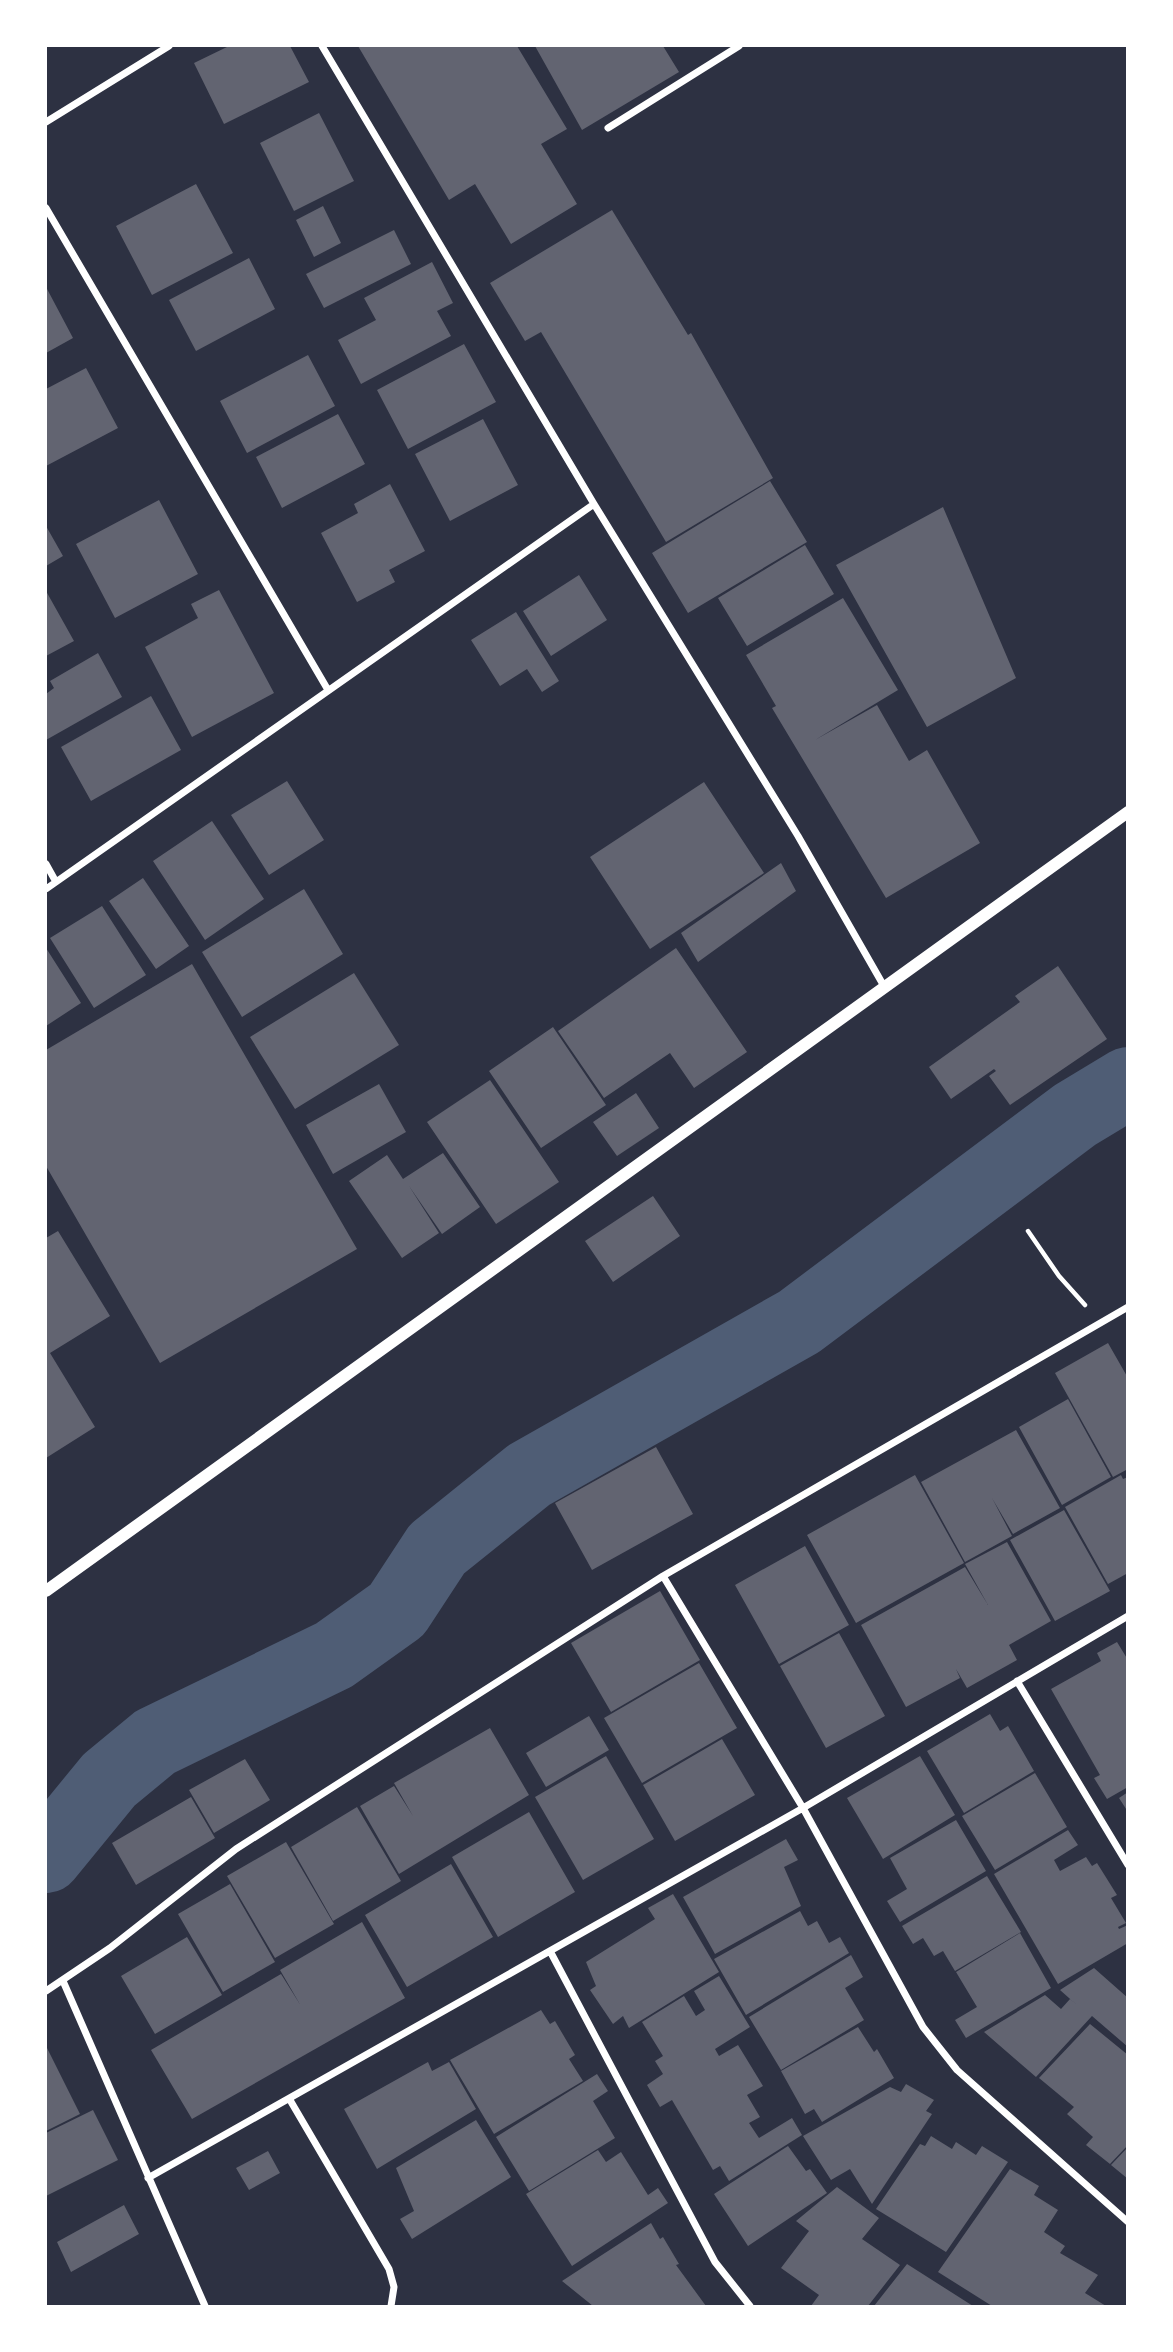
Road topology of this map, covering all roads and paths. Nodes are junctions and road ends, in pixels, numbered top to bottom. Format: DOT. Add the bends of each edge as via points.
graph roads {
  1 [pos="169,46"];
  2 [pos="322,46"];
  3 [pos="739,46"];
  4 [pos="46,122"];
  5 [pos="608,128"];
  6 [pos="46,208"];
  7 [pos="594,504"];
  8 [pos="328,690"];
  9 [pos="1128,812"];
  10 [pos="46,864"];
  11 [pos="56,882"];
  12 [pos="46,889"];
  13 [pos="885,988"];
  14 [pos="1028,1231"];
  15 [pos="1128,1307"];
  16 [pos="1101,1323"];
  17 [pos="663,1576"];
  18 [pos="46,1591"];
  19 [pos="1128,1616"];
  20 [pos="1017,1681"];
  21 [pos="803,1808"];
  22 [pos="1128,1865"];
  23 [pos="550,1951"];
  24 [pos="63,1981"];
  25 [pos="46,1991"];
  26 [pos="290,2099"];
  27 [pos="148,2178"];
  28 [pos="1128,2222"];
  29 [pos="205,2306"];
  30 [pos="391,2306"];
  31 [pos="750,2306"];
  1 -- 4 [label="street"];
  2 -- 7 [label="street"];
  3 -- 5 [label="street"];
  6 -- 8 [label="street"];
  7 -- 8 [label="street"];
  7 -- 13 [label="street" via="798,836"];
  8 -- 11 [label="street"];
  9 -- 13 [label="street"];
  10 -- 11 [label="street"];
  11 -- 12 [label="street"];
  13 -- 18 [label="street"];
  14 -- 16 [label="path" via="1059,1276"];
  15 -- 16 [label="street"];
  16 -- 17 [label="street"];
  17 -- 21 [label="street"];
  17 -- 24 [label="street" via="236,1849"];
  19 -- 20 [label="street"];
  20 -- 21 [label="street"];
  20 -- 22 [label="street"];
  21 -- 23 [label="street"];
  21 -- 28 [label="street" via="923,2027 957,2070"];
  23 -- 26 [label="street"];
  23 -- 31 [label="street" via="715,2262"];
  24 -- 25 [label="street"];
  24 -- 27 [label="street"];
  26 -- 27 [label="street"];
  26 -- 30 [label="street" via="389,2269 394,2287"];
  27 -- 29 [label="street"];
}
